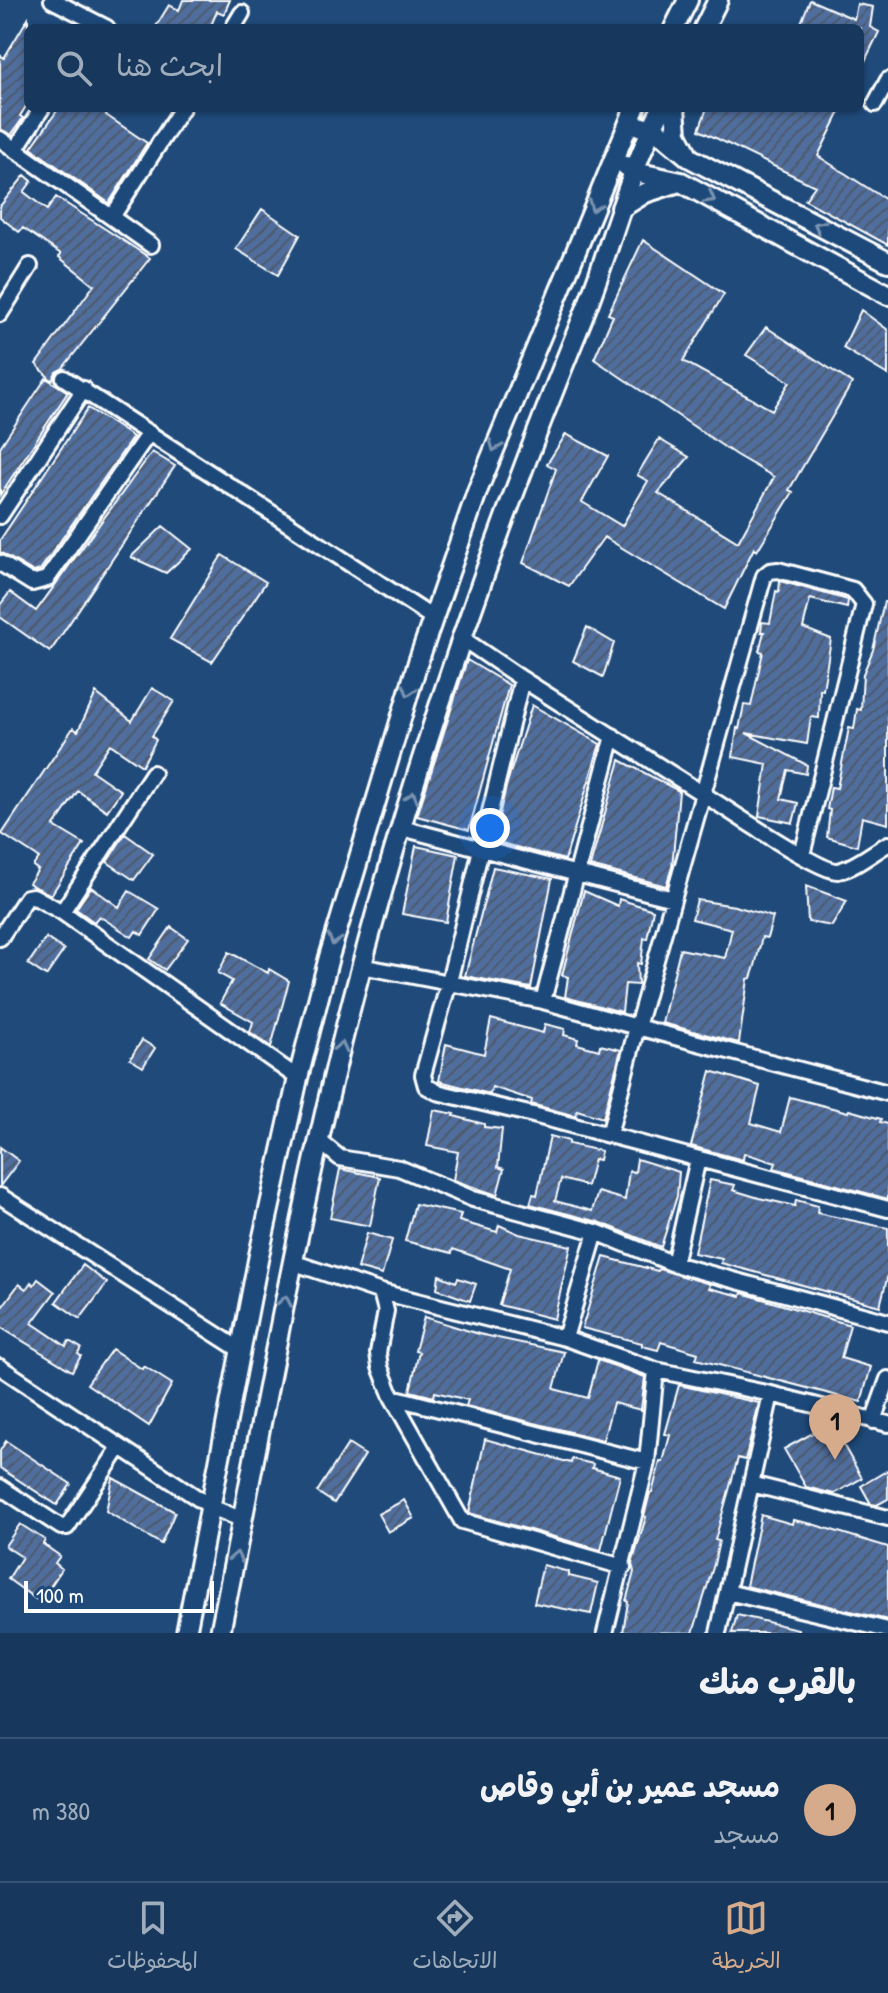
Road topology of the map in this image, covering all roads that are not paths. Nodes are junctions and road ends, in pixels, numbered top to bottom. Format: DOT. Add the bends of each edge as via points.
graph roads {
  1 [pos="52,0"];
  2 [pos="688,0"];
  3 [pos="718,0"];
  4 [pos="242,13"];
  5 [pos="94,24"];
  6 [pos="235,24"];
  7 [pos="676,24"];
  8 [pos="706,24"];
  9 [pos="888,80"];
  10 [pos="875,104"];
  11 [pos="39,112"];
  12 [pos="179,112"];
  13 [pos="660,112"];
  14 [pos="675,112"];
  15 [pos="632,115"];
  16 [pos="651,129"];
  17 [pos="0,139"];
  18 [pos="15,150"];
  19 [pos="614,158"];
  20 [pos="690,158"];
  21 [pos="635,172"];
  22 [pos="681,182"];
  23 [pos="621,208"];
  24 [pos="112,217"];
  25 [pos="151,245"];
  26 [pos="888,262"];
  27 [pos="30,266"];
  28 [pos="888,295"];
  29 [pos="0,314"];
  30 [pos="64,378"];
  31 [pos="84,389"];
  32 [pos="149,433"];
  33 [pos="0,516"];
  34 [pos="0,563"];
  35 [pos="433,618"];
  36 [pos="460,637"];
  37 [pos="522,679"];
  38 [pos="613,736"];
  39 [pos="153,773"];
  40 [pos="703,794"];
  41 [pos="402,828"];
  42 [pos="888,844"];
  43 [pos="480,848"];
  44 [pos="802,855"];
  45 [pos="576,874"];
  46 [pos="673,899"];
  47 [pos="62,912"];
  48 [pos="0,938"];
  49 [pos="361,966"];
  50 [pos="449,982"];
  51 [pos="543,1001"];
  52 [pos="637,1027"];
  53 [pos="298,1078"];
  54 [pos="888,1093"];
  55 [pos="609,1135"];
  56 [pos="318,1140"];
  57 [pos="698,1159"];
  58 [pos="0,1196"];
  59 [pos="888,1209"];
  60 [pos="596,1232"];
  61 [pos="292,1262"];
  62 [pos="674,1264"];
  63 [pos="381,1292"];
  64 [pos="888,1322"];
  65 [pos="565,1338"];
  66 [pos="242,1351"];
  67 [pos="0,1367"];
  68 [pos="656,1370"];
  69 [pos="888,1379"];
  70 [pos="771,1394"];
  71 [pos="392,1397"];
  72 [pos="881,1422"];
  73 [pos="120,1447"];
  74 [pos="647,1462"];
  75 [pos="751,1484"];
  76 [pos="0,1487"];
  77 [pos="211,1507"];
  78 [pos="888,1518"];
  79 [pos="243,1520"];
  80 [pos="623,1567"];
  81 [pos="727,1592"];
  82 [pos="888,1630"];
  83 [pos="186,1633"];
  84 [pos="220,1633"];
  85 [pos="605,1633"];
  86 [pos="718,1633"];
  1 -- 5 [label="street"];
  2 -- 7 [label="main road"];
  3 -- 8 [label="main road"];
  4 -- 6 [label="street"];
  9 -- 10 [label="street"];
  11 -- 18 [label="street"];
  12 -- 24 [label="street"];
  13 -- 16 [label="main road"];
  14 -- 20 [label="main road" via="677,134"];
  15 -- 16 [label="main road"];
  15 -- 19 [label="main road"];
  16 -- 20 [label="main road"];
  16 -- 21 [label="main road"];
  17 -- 18 [label="street"];
  18 -- 24 [label="street"];
  19 -- 21 [label="main road"];
  19 -- 35 [label="main road, one-way" via="478,489"];
  20 -- 22 [label="main road" via="681,168"];
  26 -- 20 [label="main road, one-way"];
  21 -- 22 [label="main road"];
  21 -- 23 [label="main road"];
  22 -- 23 [label="main road" via="645,193"];
  22 -- 28 [label="main road, one-way"];
  23 -- 36 [label="main road"];
  24 -- 25 [label="street"];
  27 -- 29 [label="street"];
  30 -- 31 [label="street"];
  31 -- 32 [label="street"];
  31 -- 33 [label="street"];
  32 -- 34 [label="street" via="47,579 32,583"];
  32 -- 35 [label="street"];
  35 -- 53 [label="main road, one-way" via="329,957"];
  36 -- 37 [label="street"];
  41 -- 36 [label="main road, one-way"];
  37 -- 38 [label="street"];
  37 -- 43 [label="street"];
  38 -- 40 [label="street"];
  38 -- 45 [label="street"];
  39 -- 47 [label="street"];
  40 -- 44 [label="street"];
  40 -- 44 [label="street" via="764,576 778,570 853,590 864,604"];
  40 -- 46 [label="street"];
  41 -- 43 [label="street"];
  41 -- 49 [label="main road"];
  42 -- 44 [label="street" via="836,871"];
  43 -- 45 [label="street"];
  43 -- 50 [label="street"];
  45 -- 46 [label="street"];
  45 -- 51 [label="street"];
  46 -- 52 [label="street"];
  47 -- 48 [label="street" via="30,895"];
  47 -- 53 [label="street"];
  49 -- 50 [label="street"];
  56 -- 49 [label="main road, one-way"];
  50 -- 51 [label="street"];
  50 -- 55 [label="street" via="423,1075 426,1086"];
  51 -- 52 [label="street"];
  52 -- 54 [label="street"];
  52 -- 55 [label="street"];
  53 -- 66 [label="main road"];
  55 -- 57 [label="street"];
  56 -- 60 [label="street" via="340,1158 399,1168 473,1199"];
  56 -- 61 [label="main road"];
  57 -- 59 [label="street"];
  57 -- 62 [label="street"];
  58 -- 66 [label="street"];
  60 -- 62 [label="street"];
  60 -- 65 [label="street"];
  61 -- 63 [label="street"];
  79 -- 61 [label="main road, one-way"];
  62 -- 64 [label="street"];
  63 -- 65 [label="street"];
  63 -- 71 [label="street" via="386,1311 378,1353"];
  65 -- 68 [label="street"];
  66 -- 77 [label="main road"];
  67 -- 73 [label="street"];
  68 -- 70 [label="street"];
  68 -- 74 [label="street"];
  69 -- 72 [label="street"];
  70 -- 72 [label="street"];
  70 -- 75 [label="street"];
  71 -- 74 [label="street"];
  71 -- 80 [label="street" via="462,1521"];
  73 -- 76 [label="street" via="67,1527"];
  73 -- 77 [label="street"];
  74 -- 80 [label="street"];
  75 -- 78 [label="street"];
  75 -- 81 [label="street"];
  77 -- 79 [label="street"];
  77 -- 83 [label="main road"];
  84 -- 79 [label="main road, one-way"];
  80 -- 85 [label="street"];
  81 -- 82 [label="street"];
  81 -- 86 [label="street"];
}
